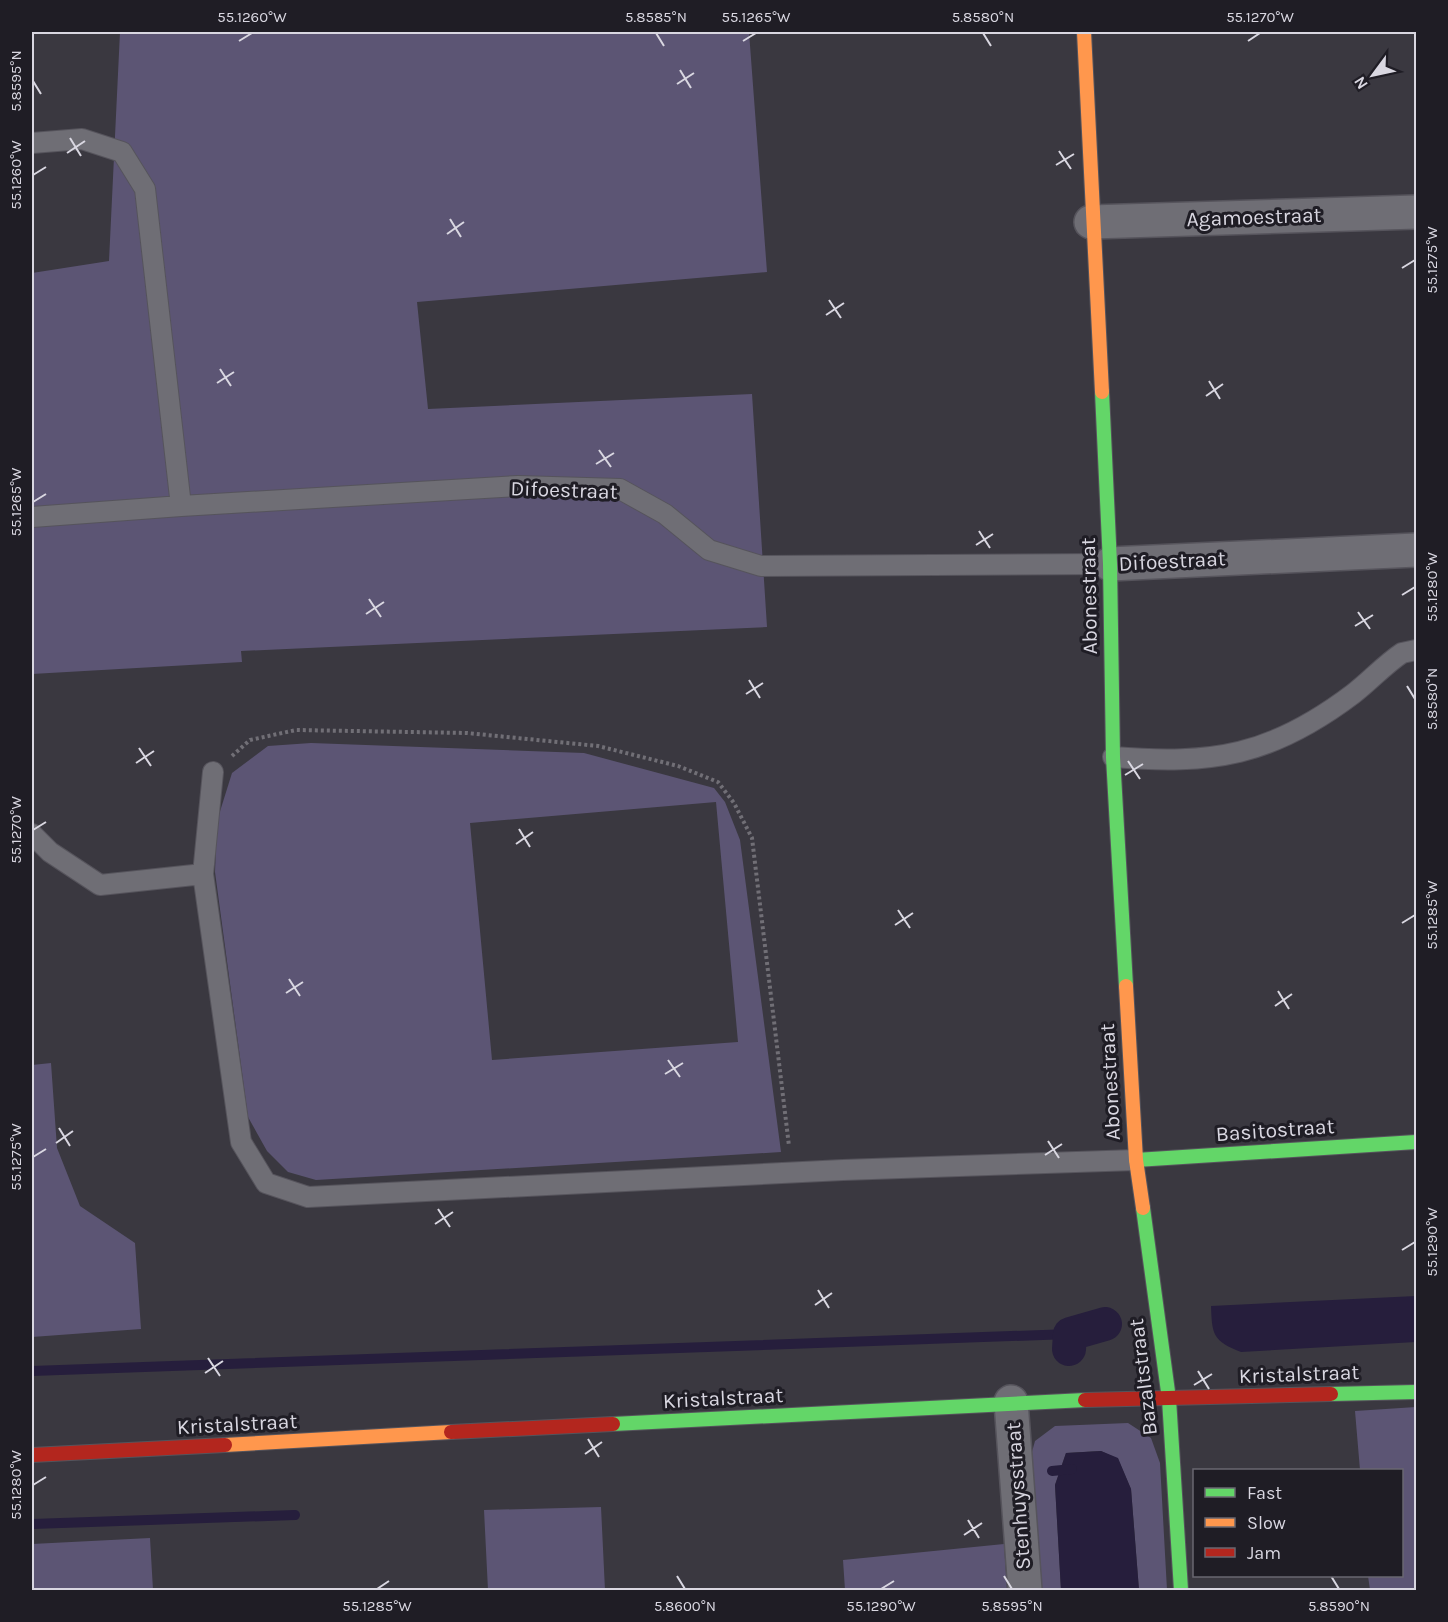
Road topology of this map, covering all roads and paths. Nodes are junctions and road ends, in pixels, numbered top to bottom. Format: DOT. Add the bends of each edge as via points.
graph roads {
  1 [pos="1084,32"];
  2 [pos="32,143"];
  3 [pos="1416,212"];
  4 [pos="1091,222"];
  5 [pos="181,506"];
  6 [pos="32,517"];
  7 [pos="1416,550"];
  8 [pos="1110,564"];
  9 [pos="1416,650"];
  10 [pos="1113,757"];
  11 [pos="213,772"];
  12 [pos="32,834"];
  13 [pos="203,874"];
  14 [pos="1416,1142"];
  15 [pos="1136,1160"];
  16 [pos="792,1173"];
  17 [pos="1416,1392"];
  18 [pos="1169,1399"];
  19 [pos="1011,1402"];
  20 [pos="32,1455"];
  21 [pos="1025,1590"];
  22 [pos="1181,1590"];
  1 -- 4 [label="street, Abonestraat"];
  2 -- 5 [label="lane" via="82,139 122,152 145,189"];
  3 -- 4 [label="street, Agamoestraat"];
  4 -- 8 [label="street, Abonestraat"];
  5 -- 6 [label="lane, Difoestraat"];
  5 -- 8 [label="lane, Difoestraat" via="518,486 620,489 665,514 709,550 761,566"];
  7 -- 8 [label="street, Difoestraat"];
  8 -- 10 [label="street, Abonestraat"];
  9 -- 10 [label="lane" via="1402,653 1326,712 1285,737 1248,752 1161,761"];
  10 -- 15 [label="street, Abonestraat"];
  11 -- 13 [label="lane"];
  11 -- 16 [label="path" via="250,740 296,730 467,733 598,746 678,766 718,782 752,838"];
  12 -- 13 [label="lane" via="50,852 100,885"];
  13 -- 16 [label="lane" via="241,1142 266,1183 308,1197"];
  14 -- 15 [label="street, Basitostraat"];
  15 -- 16 [label="lane"];
  15 -- 18 [label="street, Bazaltstraat"];
  17 -- 18 [label="street, Kristalstraat"];
  18 -- 19 [label="street, Kristalstraat"];
  18 -- 22 [label="street, Bazaltstraat"];
  19 -- 20 [label="street, Kristalstraat"];
  19 -- 21 [label="street, Stenhuysstraat"];
}
